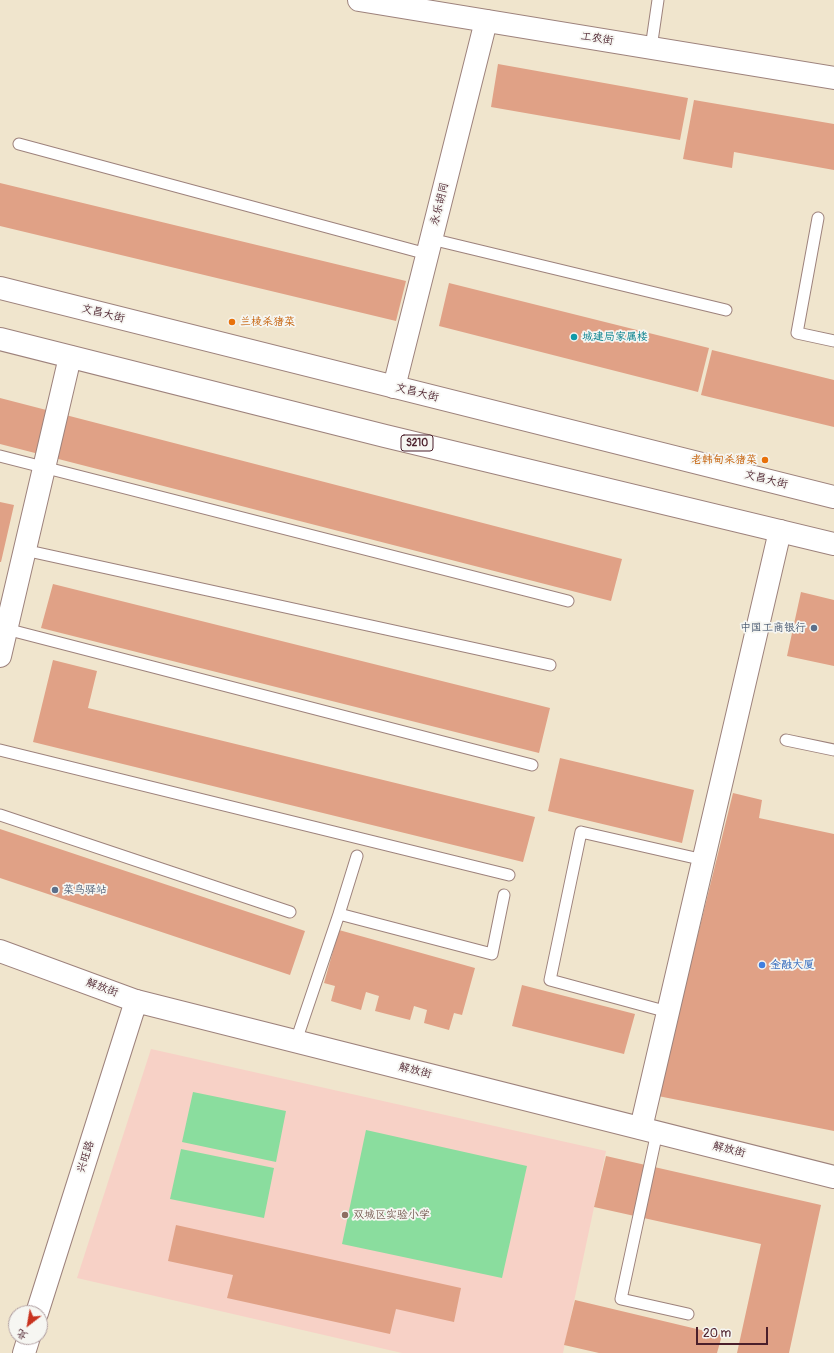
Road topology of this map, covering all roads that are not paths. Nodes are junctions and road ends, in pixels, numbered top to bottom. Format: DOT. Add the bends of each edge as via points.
graph roads {
  1 [pos="359,0"];
  2 [pos="658,0"];
  3 [pos="385,2"];
  4 [pos="486,22"];
  5 [pos="651,48"];
  6 [pos="834,78"];
  7 [pos="19,144"];
  8 [pos="818,218"];
  9 [pos="429,246"];
  10 [pos="0,288"];
  11 [pos="726,310"];
  12 [pos="0,339"];
  13 [pos="834,341"];
  14 [pos="70,357"];
  15 [pos="394,387"];
  16 [pos="0,456"];
  17 [pos="44,467"];
  18 [pos="834,497"];
  19 [pos="780,531"];
  20 [pos="834,544"];
  21 [pos="24,550"];
  22 [pos="568,600"];
  23 [pos="6,629"];
  24 [pos="0,656"];
  25 [pos="550,665"];
  26 [pos="786,740"];
  27 [pos="0,750"];
  28 [pos="834,750"];
  29 [pos="532,765"];
  30 [pos="0,815"];
  31 [pos="357,856"];
  32 [pos="704,860"];
  33 [pos="509,875"];
  34 [pos="504,895"];
  35 [pos="290,912"];
  36 [pos="339,914"];
  37 [pos="0,951"];
  38 [pos="136,1000"];
  39 [pos="668,1012"];
  40 [pos="296,1041"];
  41 [pos="649,1130"];
  42 [pos="834,1177"];
  43 [pos="40,1305"];
  44 [pos="688,1314"];
  1 -- 3 [label="street, 工农街"];
  2 -- 5 [label="lane"];
  3 -- 4 [label="street, 工农街"];
  4 -- 5 [label="street, 工农街"];
  4 -- 9 [label="street, 永乐胡同"];
  5 -- 6 [label="street, 工农街"];
  7 -- 9 [label="lane"];
  8 -- 13 [label="lane" via="797,333"];
  9 -- 11 [label="lane"];
  9 -- 15 [label="street, 永乐胡同"];
  10 -- 15 [label="street, 文昌大街"];
  12 -- 14 [label="street, S210"];
  14 -- 17 [label="street"];
  14 -- 19 [label="street, S210"];
  15 -- 18 [label="street, 文昌大街"];
  16 -- 17 [label="lane"];
  17 -- 21 [label="street"];
  17 -- 22 [label="lane"];
  19 -- 20 [label="street, S210"];
  19 -- 32 [label="street"];
  21 -- 23 [label="street"];
  21 -- 25 [label="lane"];
  23 -- 24 [label="street"];
  23 -- 29 [label="lane"];
  26 -- 28 [label="lane"];
  27 -- 33 [label="lane"];
  30 -- 35 [label="lane"];
  31 -- 36 [label="lane"];
  32 -- 39 [label="street"];
  32 -- 39 [label="lane" via="581,832 550,980"];
  34 -- 36 [label="lane" via="492,954"];
  36 -- 40 [label="lane"];
  37 -- 38 [label="street, 解放街"];
  38 -- 40 [label="street, 解放街"];
  38 -- 43 [label="street, 兴旺路"];
  39 -- 41 [label="street"];
  40 -- 41 [label="street, 解放街"];
  41 -- 42 [label="street, 解放街"];
  41 -- 44 [label="lane" via="621,1299"];
}
